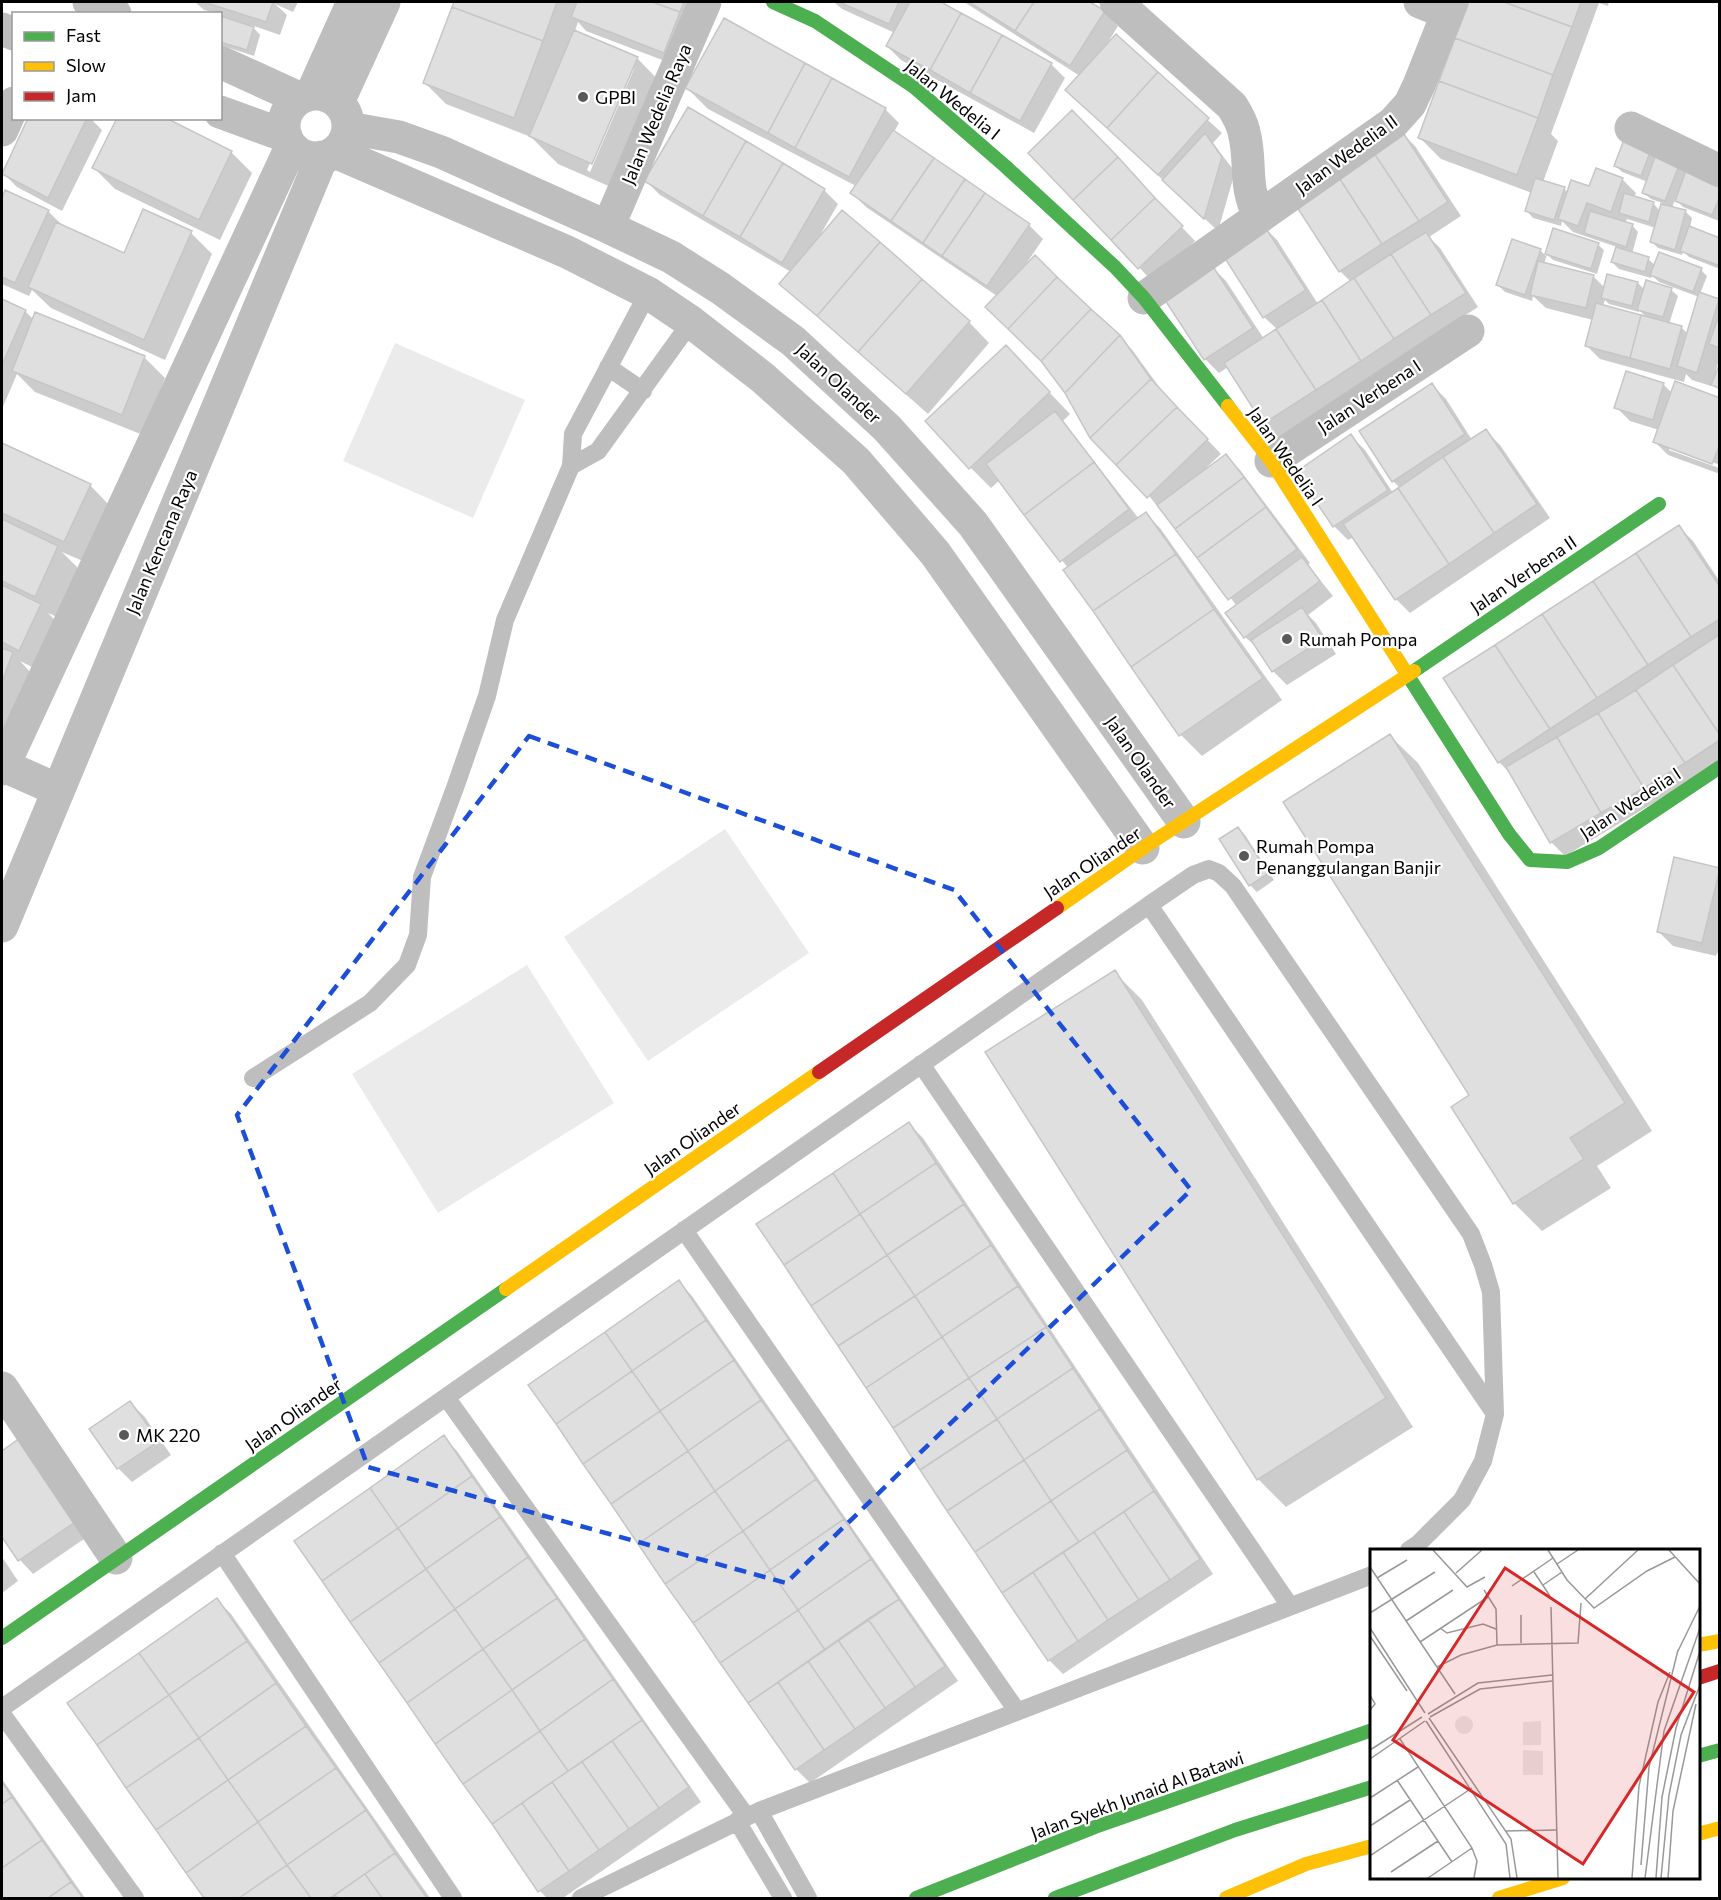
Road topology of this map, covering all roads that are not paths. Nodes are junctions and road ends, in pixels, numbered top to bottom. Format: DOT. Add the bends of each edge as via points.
graph roads {
  1 [pos="89,2"];
  2 [pos="353,2"];
  3 [pos="384,2"];
  4 [pos="705,2"];
  5 [pos="773,2"];
  6 [pos="1116,2"];
  7 [pos="1440,5"];
  8 [pos="111,12"];
  9 [pos="222,63"];
  10 [pos="12,108"];
  11 [pos="222,113"];
  12 [pos="326,122"];
  13 [pos="1631,128"];
  14 [pos="2,130"];
  15 [pos="289,141"];
  16 [pos="1719,171"];
  17 [pos="1259,216"];
  18 [pos="608,227"];
  19 [pos="648,292"];
  20 [pos="1144,297"];
  21 [pos="691,322"];
  22 [pos="1468,331"];
  23 [pos="608,367"];
  24 [pos="643,391"];
  25 [pos="1271,461"];
  26 [pos="571,466"];
  27 [pos="1659,504"];
  28 [pos="1408,675"];
  29 [pos="2,767"];
  30 [pos="1719,767"];
  31 [pos="58,790"];
  32 [pos="1184,822"];
  33 [pos="1143,848"];
  34 [pos="1149,905"];
  35 [pos="2,926"];
  36 [pos="921,1064"];
  37 [pos="253,1078"];
  38 [pos="684,1230"];
  39 [pos="2,1388"];
  40 [pos="446,1396"];
  41 [pos="1495,1414"];
  42 [pos="1411,1549"];
  43 [pos="222,1553"];
  44 [pos="116,1558"];
  45 [pos="1370,1575"];
  46 [pos="1290,1606"];
  47 [pos="2,1638"];
  48 [pos="1719,1641"];
  49 [pos="1700,1645"];
  50 [pos="1719,1671"];
  51 [pos="1700,1677"];
  52 [pos="2,1708"];
  53 [pos="1017,1711"];
  54 [pos="2,1714"];
  55 [pos="1370,1730"];
  56 [pos="1719,1750"];
  57 [pos="1700,1755"];
  58 [pos="1370,1786"];
  59 [pos="747,1816"];
  60 [pos="1719,1828"];
  61 [pos="1700,1833"];
  62 [pos="1370,1846"];
  63 [pos="1560,1879"];
  64 [pos="135,1899"];
  65 [pos="453,1899"];
  66 [pos="581,1899"];
  67 [pos="783,1899"];
  68 [pos="808,1899"];
  69 [pos="916,1899"];
  70 [pos="1055,1899"];
  71 [pos="1226,1899"];
  72 [pos="1499,1899"];
  1 -- 8 [label="street"];
  2 -- 12 [label="street, Jalan Kencana Raya"];
  3 -- 12 [label="street, Jalan Kencana Raya"];
  4 -- 18 [label="street, Jalan Wedelia Raya"];
  5 -- 20 [label="main road, Jalan Wedelia I" via="815,21 914,87 1005,166"];
  6 -- 17 [label="street" via="1232,106 1245,133 1248,186"];
  7 -- 17 [label="street, Jalan Wedelia II" via="1410,104 1393,123"];
  9 -- 12 [label="street, Jalan Olander"];
  10 -- 14 [label="street"];
  11 -- 15 [label="street"];
  12 -- 15 [label="street" via="305,156"];
  12 -- 15 [label="street" via="289,108 284,122"];
  12 -- 18 [label="street, Jalan Olander" via="441,152"];
  12 -- 19 [label="street, Jalan Olander"];
  12 -- 31 [label="street, Jalan Kencana Raya"];
  13 -- 16 [label="street"];
  15 -- 29 [label="street"];
  17 -- 20 [label="street, Jalan Wedelia II"];
  18 -- 32 [label="street, Jalan Olander" via="671,257 793,340 887,428 973,524"];
  19 -- 21 [label="street, Jalan Olander"];
  19 -- 23 [label="lane"];
  20 -- 25 [label="main road, Jalan Wedelia I"];
  21 -- 24 [label="lane"];
  21 -- 33 [label="street, Jalan Olander" via="763,378 856,461 935,553"];
  22 -- 25 [label="street, Jalan Verbena I"];
  23 -- 24 [label="lane"];
  23 -- 26 [label="lane" via="573,434"];
  24 -- 26 [label="lane" via="598,451"];
  25 -- 28 [label="main road, Jalan Wedelia I"];
  26 -- 37 [label="lane" via="505,620 487,696 422,877 418,935 406,965 370,1002"];
  27 -- 28 [label="main road, Jalan Verbena II"];
  28 -- 30 [label="main road, Jalan Wedelia I" via="1509,834 1530,860 1567,862 1599,848"];
  28 -- 32 [label="main road, Jalan Oliander"];
  29 -- 31 [label="street"];
  31 -- 35 [label="street, Jalan Kencana Raya"];
  32 -- 33 [label="main road, Jalan Oliander"];
  33 -- 44 [label="main road, Jalan Oliander"];
  34 -- 36 [label="lane"];
  34 -- 41 [label="lane"];
  34 -- 41 [label="lane" via="1193,875 1209,869 1233,886 1471,1234 1491,1292"];
  36 -- 38 [label="lane"];
  36 -- 46 [label="lane"];
  38 -- 40 [label="lane"];
  38 -- 53 [label="lane"];
  39 -- 44 [label="street"];
  40 -- 43 [label="lane"];
  40 -- 59 [label="lane"];
  41 -- 42 [label="lane" via="1483,1461 1462,1500"];
  43 -- 52 [label="lane"];
  43 -- 65 [label="lane"];
  44 -- 47 [label="main road, Jalan Oliander"];
  45 -- 46 [label="lane"];
  46 -- 53 [label="lane"];
  48 -- 49 [label="main road"];
  50 -- 51 [label="main road"];
  53 -- 59 [label="lane"];
  54 -- 64 [label="lane"];
  55 -- 69 [label="main road, Jalan Syekh Junaid Al Batawi" via="1095,1827"];
  56 -- 57 [label="main road"];
  58 -- 70 [label="main road" via="1235,1830"];
  59 -- 66 [label="lane"];
  59 -- 67 [label="lane"];
  59 -- 68 [label="lane"];
  60 -- 61 [label="main road"];
  62 -- 71 [label="main road" via="1306,1864"];
  63 -- 72 [label="main road"];
}
